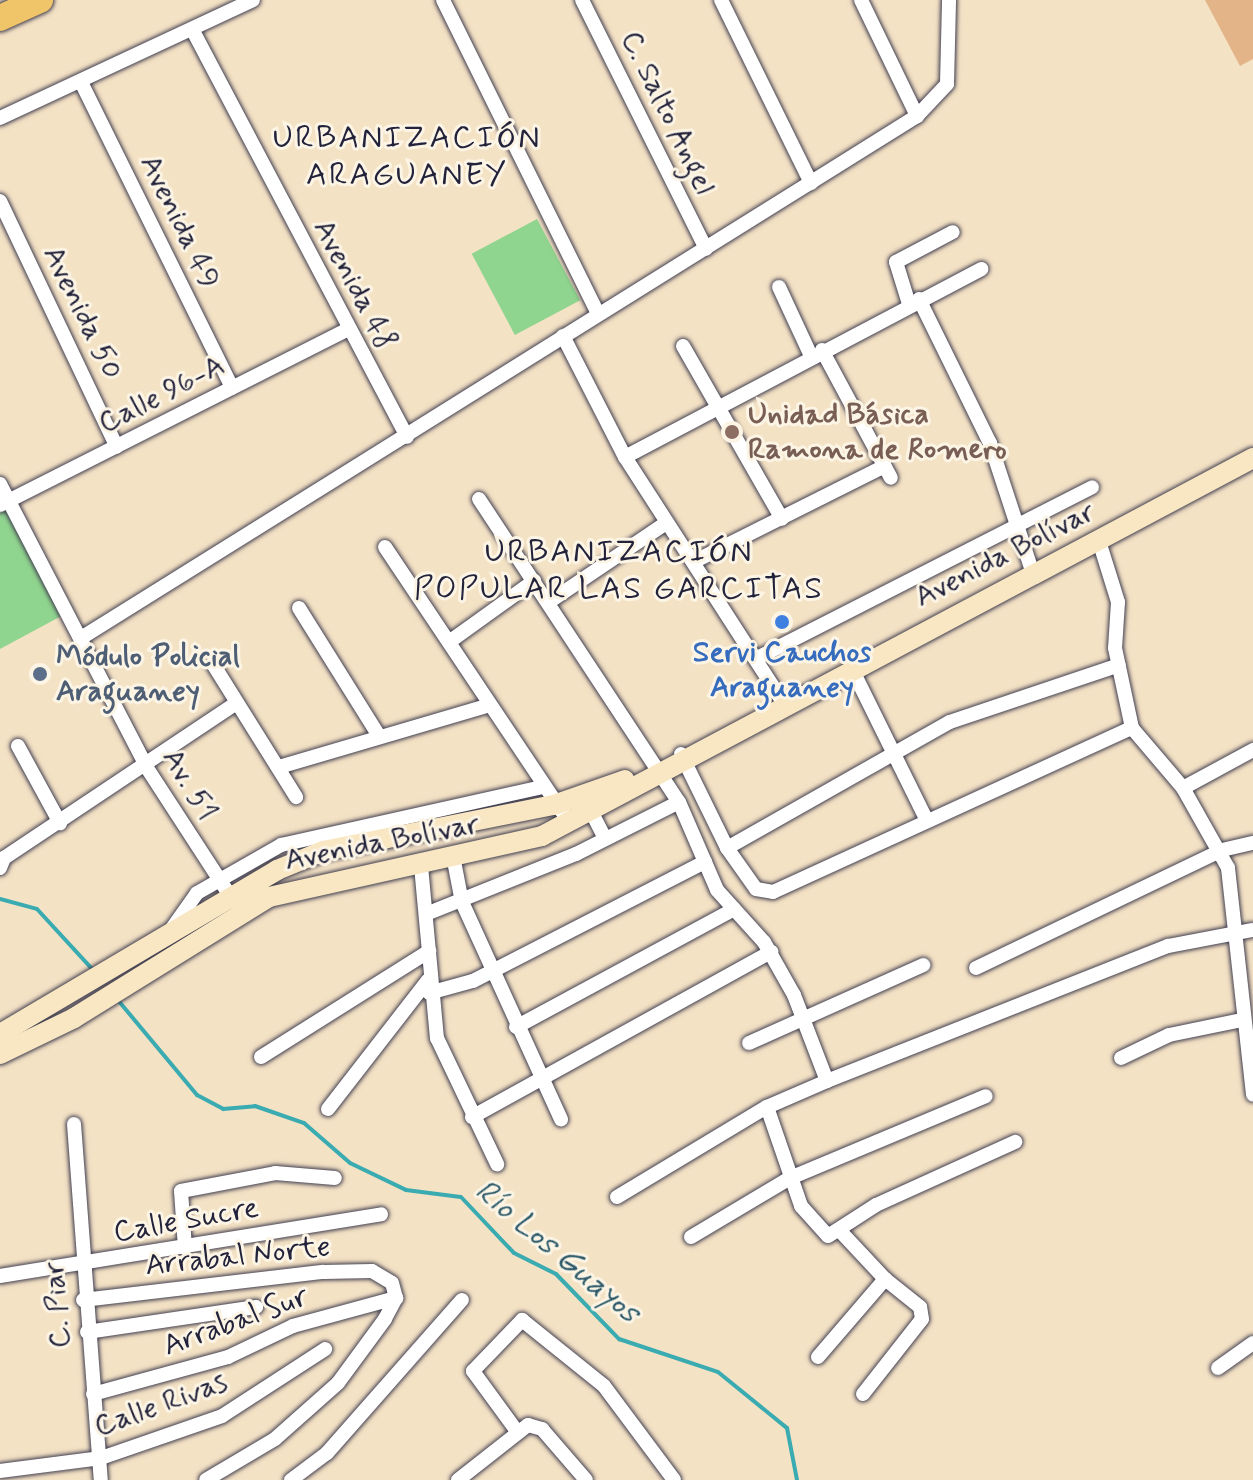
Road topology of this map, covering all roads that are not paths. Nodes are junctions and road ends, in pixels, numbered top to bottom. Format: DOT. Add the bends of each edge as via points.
graph roads {
  1 [pos="40,0"];
  2 [pos="253,0"];
  3 [pos="443,0"];
  4 [pos="582,0"];
  5 [pos="721,0"];
  6 [pos="861,0"];
  7 [pos="949,0"];
  8 [pos="0,18"];
  9 [pos="192,29"];
  10 [pos="83,86"];
  11 [pos="917,116"];
  12 [pos="0,118"];
  13 [pos="811,183"];
  14 [pos="0,201"];
  15 [pos="953,232"];
  16 [pos="706,249"];
  17 [pos="981,269"];
  18 [pos="779,287"];
  19 [pos="914,302"];
  20 [pos="598,313"];
  21 [pos="347,330"];
  22 [pos="563,336"];
  23 [pos="683,346"];
  24 [pos="817,353"];
  25 [pos="229,382"];
  26 [pos="720,407"];
  27 [pos="407,437"];
  28 [pos="117,447"];
  29 [pos="625,457"];
  30 [pos="1253,458"];
  31 [pos="0,484"];
  32 [pos="1092,487"];
  33 [pos="479,499"];
  34 [pos="4,503"];
  35 [pos="782,519"];
  36 [pos="666,523"];
  37 [pos="1022,523"];
  38 [pos="1099,541"];
  39 [pos="385,547"];
  40 [pos="695,561"];
  41 [pos="1033,574"];
  42 [pos="534,581"];
  43 [pos="549,602"];
  44 [pos="299,608"];
  45 [pos="81,638"];
  46 [pos="449,642"];
  47 [pos="757,658"];
  48 [pos="213,664"];
  49 [pos="1119,665"];
  50 [pos="851,667"];
  51 [pos="235,704"];
  52 [pos="784,704"];
  53 [pos="489,705"];
  54 [pos="1132,728"];
  55 [pos="379,736"];
  56 [pos="18,746"];
  57 [pos="1253,750"];
  58 [pos="893,753"];
  59 [pos="673,763"];
  60 [pos="279,767"];
  61 [pos="147,768"];
  62 [pos="1183,788"];
  63 [pos="548,796"];
  64 [pos="296,797"];
  65 [pos="679,802"];
  66 [pos="434,807"];
  67 [pos="591,811"];
  68 [pos="925,817"];
  69 [pos="569,822"];
  70 [pos="60,823"];
  71 [pos="440,828"];
  72 [pos="605,838"];
  73 [pos="1253,843"];
  74 [pos="727,848"];
  75 [pos="1222,850"];
  76 [pos="454,861"];
  77 [pos="705,862"];
  78 [pos="2,863"];
  79 [pos="421,866"];
  80 [pos="222,886"];
  81 [pos="462,902"];
  82 [pos="734,909"];
  83 [pos="241,911"];
  84 [pos="426,914"];
  85 [pos="1246,931"];
  86 [pos="161,947"];
  87 [pos="429,951"];
  88 [pos="771,952"];
  89 [pos="923,965"];
  90 [pos="976,968"];
  91 [pos="493,971"];
  92 [pos="429,986"];
  93 [pos="1245,1009"];
  94 [pos="803,1018"];
  95 [pos="516,1027"];
  96 [pos="0,1034"];
  97 [pos="749,1043"];
  98 [pos="0,1054"];
  99 [pos="261,1057"];
  100 [pos="1121,1058"];
  101 [pos="827,1081"];
  102 [pos="540,1082"];
  103 [pos="1253,1095"];
  104 [pos="986,1096"];
  105 [pos="767,1107"];
  106 [pos="328,1109"];
  107 [pos="472,1117"];
  108 [pos="561,1119"];
  109 [pos="74,1124"];
  110 [pos="1015,1142"];
  111 [pos="497,1164"];
  112 [pos="335,1178"];
  113 [pos="790,1178"];
  114 [pos="617,1197"];
  115 [pos="381,1214"];
  116 [pos="841,1232"];
  117 [pos="691,1237"];
  118 [pos="185,1248"];
  119 [pos="79,1266"];
  120 [pos="0,1276"];
  121 [pos="885,1279"];
  122 [pos="395,1292"];
  123 [pos="83,1300"];
  124 [pos="462,1300"];
  125 [pos="256,1307"];
  126 [pos="87,1332"];
  127 [pos="1253,1343"];
  128 [pos="325,1349"];
  129 [pos="818,1357"];
  130 [pos="1218,1368"];
  131 [pos="93,1394"];
  132 [pos="863,1394"];
  133 [pos="516,1430"];
  134 [pos="101,1458"];
  135 [pos="0,1471"];
  136 [pos="101,1480"];
  137 [pos="206,1480"];
  138 [pos="291,1480"];
  139 [pos="458,1480"];
  140 [pos="586,1480"];
  141 [pos="674,1480"];
  1 -- 8 [label="highway"];
  2 -- 9 [label="street"];
  3 -- 20 [label="street"];
  4 -- 16 [label="street, C. Salto Angel"];
  5 -- 13 [label="street"];
  6 -- 11 [label="street"];
  7 -- 11 [label="street" via="947,84"];
  9 -- 10 [label="street"];
  9 -- 21 [label="street, Avenida 48"];
  10 -- 12 [label="street"];
  10 -- 25 [label="street, Avenida 49"];
  11 -- 13 [label="street"];
  13 -- 16 [label="street"];
  14 -- 28 [label="street, Avenida 50"];
  15 -- 19 [label="street" via="896,262"];
  16 -- 20 [label="street"];
  17 -- 19 [label="street"];
  18 -- 24 [label="street"];
  19 -- 24 [label="street"];
  19 -- 37 [label="street"];
  20 -- 22 [label="street"];
  21 -- 25 [label="street, Calle 96-A"];
  21 -- 27 [label="street, Avenida 48"];
  22 -- 27 [label="street"];
  22 -- 29 [label="street"];
  23 -- 26 [label="street"];
  24 -- 26 [label="street"];
  24 -- 35 [label="street" via="888,472"];
  25 -- 28 [label="street, Calle 96-A"];
  26 -- 29 [label="street"];
  26 -- 35 [label="street"];
  27 -- 45 [label="street"];
  28 -- 34 [label="street, Calle 96-A"];
  29 -- 36 [label="street"];
  30 -- 38 [label="main road, Avenida Bolívar"];
  31 -- 34 [label="street, Av. 51"];
  32 -- 37 [label="street"];
  33 -- 42 [label="street"];
  34 -- 45 [label="street, Av. 51"];
  35 -- 40 [label="street"];
  36 -- 40 [label="street"];
  36 -- 43 [label="street"];
  37 -- 41 [label="street"];
  37 -- 47 [label="street"];
  38 -- 41 [label="main road, Avenida Bolívar"];
  38 -- 49 [label="street" via="1118,602"];
  39 -- 46 [label="street"];
  40 -- 47 [label="street"];
  41 -- 50 [label="main road, Avenida Bolívar"];
  42 -- 43 [label="street"];
  42 -- 46 [label="street"];
  43 -- 59 [label="street"];
  44 -- 55 [label="street"];
  45 -- 61 [label="street, Av. 51"];
  46 -- 53 [label="street"];
  47 -- 52 [label="street"];
  48 -- 51 [label="street"];
  49 -- 54 [label="street"];
  49 -- 58 [label="street" via="974,711"];
  50 -- 52 [label="main road, Avenida Bolívar"];
  50 -- 58 [label="street"];
  51 -- 60 [label="street"];
  51 -- 61 [label="street"];
  52 -- 59 [label="main road, Avenida Bolívar"];
  53 -- 55 [label="street"];
  53 -- 63 [label="street"];
  54 -- 62 [label="street"];
  54 -- 68 [label="street"];
  55 -- 60 [label="street"];
  56 -- 70 [label="street"];
  57 -- 62 [label="street"];
  58 -- 68 [label="street"];
  58 -- 74 [label="street"];
  59 -- 63 [label="main road, Avenida Bolívar"];
  59 -- 65 [label="street"];
  59 -- 67 [label="main road, Avenida Bolívar"];
  59 -- 74 [label="street"];
  60 -- 64 [label="street"];
  61 -- 70 [label="street"];
  61 -- 80 [label="street, Av. 51"];
  62 -- 75 [label="street"];
  63 -- 66 [label="street"];
  63 -- 69 [label="street"];
  63 -- 71 [label="main road, Avenida Bolívar"];
  65 -- 72 [label="street"];
  65 -- 77 [label="street"];
  66 -- 71 [label="street"];
  66 -- 80 [label="street" via="329,829"];
  67 -- 69 [label="main road, Avenida Bolívar"];
  67 -- 72 [label="street"];
  68 -- 74 [label="street" via="773,892 756,889"];
  69 -- 76 [label="main road, Avenida Bolívar"];
  70 -- 78 [label="street"];
  71 -- 80 [label="main road, Avenida Bolívar" via="323,851"];
  72 -- 81 [label="street"];
  73 -- 75 [label="street"];
  75 -- 85 [label="street"];
  75 -- 90 [label="street"];
  76 -- 79 [label="main road, Avenida Bolívar"];
  76 -- 81 [label="street"];
  77 -- 82 [label="street"];
  77 -- 91 [label="street"];
  79 -- 83 [label="main road, Avenida Bolívar" via="302,886"];
  79 -- 84 [label="street"];
  80 -- 83 [label="street, Av. 51"];
  80 -- 86 [label="main road, Avenida Bolívar"];
  81 -- 84 [label="street"];
  81 -- 91 [label="street"];
  82 -- 88 [label="street"];
  82 -- 95 [label="street"];
  83 -- 86 [label="main road, Avenida Bolívar"];
  84 -- 87 [label="street"];
  85 -- 93 [label="street"];
  85 -- 101 [label="street" via="1168,946"];
  86 -- 96 [label="main road, Avenida Bolívar"];
  86 -- 98 [label="main road, Avenida Bolívar" via="74,1018"];
  87 -- 92 [label="street"];
  87 -- 99 [label="street"];
  88 -- 94 [label="street"];
  88 -- 102 [label="street"];
  89 -- 94 [label="street"];
  91 -- 92 [label="street"];
  91 -- 95 [label="street"];
  92 -- 106 [label="street"];
  92 -- 107 [label="street" via="437,1038"];
  93 -- 100 [label="street"];
  93 -- 103 [label="street"];
  94 -- 97 [label="street"];
  94 -- 101 [label="street"];
  95 -- 102 [label="street"];
  101 -- 105 [label="street"];
  102 -- 107 [label="street"];
  102 -- 108 [label="street"];
  104 -- 113 [label="street"];
  105 -- 113 [label="street"];
  105 -- 114 [label="street"];
  107 -- 111 [label="street"];
  109 -- 119 [label="street, C. Piar"];
  110 -- 116 [label="street" via="876,1205"];
  112 -- 118 [label="street" via="275,1173 181,1191"];
  113 -- 116 [label="street" via="821,1234"];
  113 -- 117 [label="street"];
  115 -- 118 [label="street, Calle Sucre"];
  116 -- 121 [label="street"];
  118 -- 119 [label="street, Calle Sucre"];
  119 -- 120 [label="street, Calle Sucre"];
  119 -- 123 [label="street, C. Piar"];
  121 -- 129 [label="street"];
  121 -- 132 [label="street" via="920,1307 922,1319"];
  122 -- 123 [label="street, Arrabal Norte" via="372,1271 323,1272"];
  122 -- 131 [label="street, Arrabal Sur" via="293,1326 228,1357"];
  122 -- 137 [label="street" via="315,1407"];
  123 -- 126 [label="street, C. Piar"];
  124 -- 138 [label="street" via="327,1453"];
  125 -- 126 [label="street"];
  126 -- 131 [label="street, C. Piar"];
  127 -- 130 [label="street"];
  128 -- 134 [label="street, Calle Rivas" via="238,1409"];
  131 -- 134 [label="street, C. Piar"];
  133 -- 139 [label="street"];
  133 -- 140 [label="street" via="542,1429"];
  133 -- 141 [label="street" via="473,1371 522,1320 604,1386"];
  134 -- 135 [label="street, Calle Rivas"];
  134 -- 136 [label="street, C. Piar"];
}
